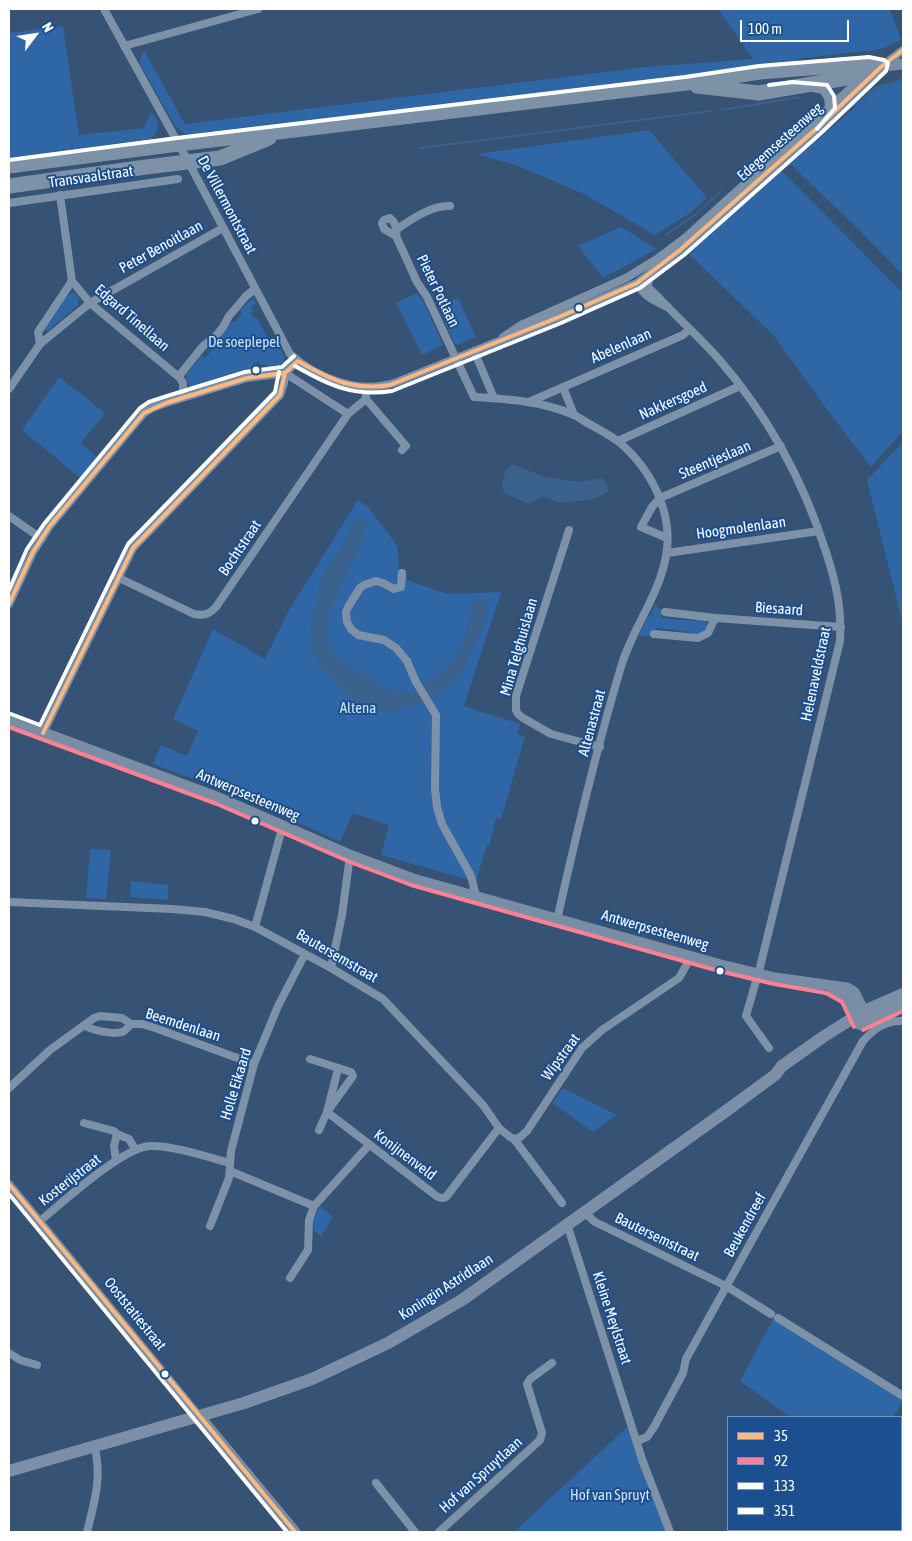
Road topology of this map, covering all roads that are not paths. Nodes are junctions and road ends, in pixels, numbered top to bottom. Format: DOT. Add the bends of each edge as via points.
graph roads {
  1 [pos="104,9"];
  2 [pos="258,9"];
  3 [pos="124,46"];
  4 [pos="902,55"];
  5 [pos="876,64"];
  6 [pos="686,83"];
  7 [pos="793,88"];
  8 [pos="829,106"];
  9 [pos="286,132"];
  10 [pos="178,144"];
  11 [pos="188,162"];
  12 [pos="9,166"];
  13 [pos="178,179"];
  14 [pos="9,186"];
  15 [pos="60,196"];
  16 [pos="9,203"];
  17 [pos="450,206"];
  18 [pos="412,219"];
  19 [pos="393,221"];
  20 [pos="223,228"];
  21 [pos="397,232"];
  22 [pos="668,255"];
  23 [pos="646,271"];
  24 [pos="72,281"];
  25 [pos="637,283"];
  26 [pos="256,289"];
  27 [pos="90,303"];
  28 [pos="666,306"];
  29 [pos="690,329"];
  30 [pos="499,341"];
  31 [pos="40,344"];
  32 [pos="474,351"];
  33 [pos="456,359"];
  34 [pos="298,361"];
  35 [pos="285,373"];
  36 [pos="178,376"];
  37 [pos="366,386"];
  38 [pos="740,386"];
  39 [pos="562,387"];
  40 [pos="9,389"];
  41 [pos="184,397"];
  42 [pos="494,398"];
  43 [pos="366,399"];
  44 [pos="529,402"];
  45 [pos="348,414"];
  46 [pos="574,415"];
  47 [pos="618,441"];
  48 [pos="781,446"];
  49 [pos="402,450"];
  50 [pos="660,498"];
  51 [pos="9,516"];
  52 [pos="569,530"];
  53 [pos="819,531"];
  54 [pos="667,538"];
  55 [pos="42,539"];
  56 [pos="666,553"];
  57 [pos="402,573"];
  58 [pos="117,577"];
  59 [pos="9,601"];
  60 [pos="664,612"];
  61 [pos="715,618"];
  62 [pos="841,627"];
  63 [pos="654,634"];
  64 [pos="9,720"];
  65 [pos="43,733"];
  66 [pos="600,747"];
  67 [pos="281,832"];
  68 [pos="349,863"];
  69 [pos="476,896"];
  70 [pos="9,902"];
  71 [pos="557,920"];
  72 [pos="255,927"];
  73 [pos="305,954"];
  74 [pos="687,960"];
  75 [pos="331,968"];
  76 [pos="758,974"];
  77 [pos="903,994"];
  78 [pos="903,1004"];
  79 [pos="862,1018"];
  80 [pos="903,1021"];
  81 [pos="131,1024"];
  82 [pos="85,1026"];
  83 [pos="769,1048"];
  84 [pos="310,1059"];
  85 [pos="254,1064"];
  86 [pos="338,1069"];
  87 [pos="9,1088"];
  88 [pos="327,1112"];
  89 [pos="84,1123"];
  90 [pos="500,1128"];
  91 [pos="319,1130"];
  92 [pos="117,1134"];
  93 [pos="514,1139"];
  94 [pos="369,1145"];
  95 [pos="135,1149"];
  96 [pos="116,1160"];
  97 [pos="230,1162"];
  98 [pos="230,1171"];
  99 [pos="9,1184"];
  100 [pos="562,1204"];
  101 [pos="314,1206"];
  102 [pos="584,1212"];
  103 [pos="40,1221"];
  104 [pos="567,1224"];
  105 [pos="210,1226"];
  106 [pos="290,1278"];
  107 [pos="726,1286"];
  108 [pos="9,1354"];
  109 [pos="552,1363"];
  110 [pos="37,1365"];
  111 [pos="903,1396"];
  112 [pos="200,1417"];
  113 [pos="637,1441"];
  114 [pos="94,1446"];
  115 [pos="9,1471"];
  116 [pos="376,1483"];
  117 [pos="87,1532"];
  118 [pos="295,1532"];
  119 [pos="416,1532"];
  120 [pos="439,1532"];
  121 [pos="670,1532"];
  1 -- 3 [label="street, De Villermontstraat"];
  2 -- 3 [label="street"];
  3 -- 10 [label="street, De Villermontstraat"];
  4 -- 5 [label="street"];
  5 -- 6 [label="highway" via="770,71"];
  5 -- 7 [label="highway" via="847,78"];
  5 -- 8 [label="street, Edegemsesteenweg"];
  5 -- 22 [label="street, Edegemsesteenweg" via="816,129"];
  6 -- 7 [label="highway" via="745,92"];
  6 -- 9 [label="highway"];
  7 -- 8 [label="street" via="822,90"];
  8 -- 22 [label="street, Edegemsesteenweg"];
  9 -- 10 [label="highway"];
  9 -- 11 [label="highway" via="220,158"];
  10 -- 11 [label="street, De Villermontstraat"];
  10 -- 12 [label="highway"];
  11 -- 14 [label="highway"];
  11 -- 20 [label="street, De Villermontstraat"];
  13 -- 15 [label="street, Transvaalstraat"];
  15 -- 16 [label="street, Transvaalstraat"];
  15 -- 24 [label="street"];
  17 -- 18 [label="street" via="441,206"];
  18 -- 19 [label="street"];
  18 -- 21 [label="street"];
  19 -- 21 [label="street, Pieter Potlaan"];
  19 -- 21 [label="street, Pieter Potlaan" via="386,219 382,226 386,231"];
  20 -- 26 [label="street, De Villermontstraat"];
  20 -- 27 [label="street, Peter Benoitlaan"];
  21 -- 33 [label="street, Pieter Potlaan" via="417,282"];
  22 -- 23 [label="street, Edegemsesteenweg"];
  23 -- 25 [label="street" via="637,278"];
  23 -- 28 [label="street, Helenaveldstraat" via="648,287"];
  23 -- 30 [label="street, Edegemsesteenweg" via="521,324"];
  24 -- 27 [label="street, Edgard Tinellaan"];
  24 -- 31 [label="street, Peter Benoitlaan" via="38,332"];
  25 -- 28 [label="street, Helenaveldstraat" via="642,293"];
  25 -- 30 [label="street, Edegemsesteenweg"];
  26 -- 34 [label="street, De Villermontstraat" via="290,354"];
  26 -- 36 [label="street" via="234,309 215,337 203,346"];
  27 -- 31 [label="street, Peter Benoitlaan"];
  27 -- 36 [label="street, Edgard Tinellaan"];
  28 -- 29 [label="street, Helenaveldstraat"];
  29 -- 38 [label="street, Helenaveldstraat"];
  29 -- 39 [label="street, Abelenlaan"];
  30 -- 32 [label="street, Edegemsesteenweg"];
  31 -- 40 [label="street, Peter Benoitlaan"];
  32 -- 33 [label="street, Edegemsesteenweg"];
  32 -- 42 [label="street"];
  33 -- 37 [label="street, Edegemsesteenweg" via="385,386"];
  33 -- 42 [label="street, Altenastraat" via="474,397"];
  34 -- 35 [label="street"];
  34 -- 37 [label="street, Edegemsesteenweg" via="328,378"];
  35 -- 41 [label="street" via="247,378"];
  35 -- 45 [label="street"];
  35 -- 58 [label="street" via="280,394 138,541"];
  36 -- 41 [label="street" via="183,383"];
  37 -- 43 [label="street"];
  38 -- 47 [label="street, Nakkersgoed"];
  38 -- 48 [label="street, Helenaveldstraat"];
  39 -- 44 [label="street, Abelenlaan"];
  39 -- 46 [label="street"];
  41 -- 55 [label="street" via="144,414"];
  42 -- 44 [label="street, Altenastraat"];
  43 -- 45 [label="street"];
  43 -- 49 [label="street" via="406,446"];
  44 -- 46 [label="street, Altenastraat"];
  45 -- 58 [label="street, Bochtstraat" via="210,613 194,614"];
  46 -- 47 [label="street, Altenastraat"];
  47 -- 50 [label="street, Altenastraat" via="645,470"];
  48 -- 50 [label="street, Steentjeslaan"];
  48 -- 53 [label="street, Helenaveldstraat" via="803,489"];
  50 -- 54 [label="street, Altenastraat"];
  50 -- 54 [label="street" via="641,527"];
  51 -- 55 [label="street"];
  52 -- 66 [label="street, Mina Telghuislaan" via="516,696 516,710 520,716 551,734"];
  53 -- 56 [label="street, Hoogmolenlaan"];
  53 -- 62 [label="street, Helenaveldstraat" via="835,581"];
  54 -- 56 [label="street, Altenastraat"];
  55 -- 59 [label="street"];
  56 -- 66 [label="street, Altenastraat" via="652,598 621,665"];
  57 -- 69 [label="street" via="402,587 394,589 376,581 360,588 348,607 346,617 354,632 384,640 396,648 407,661 436,715 437,807 442,824 471,876"];
  58 -- 65 [label="street"];
  60 -- 61 [label="street, Biesaard"];
  61 -- 62 [label="street, Biesaard"];
  61 -- 63 [label="street" via="708,633 698,638"];
  62 -- 76 [label="street, Helenaveldstraat"];
  64 -- 65 [label="street, Antwerpsesteenweg"];
  65 -- 69 [label="street, Antwerpsesteenweg" via="219,798 414,880"];
  66 -- 71 [label="street, Altenastraat"];
  67 -- 72 [label="street"];
  68 -- 75 [label="street"];
  69 -- 71 [label="street, Antwerpsesteenweg"];
  70 -- 72 [label="street, Bautersemstraat" via="205,912"];
  71 -- 74 [label="street, Antwerpsesteenweg"];
  72 -- 73 [label="street, Bautersemstraat"];
  73 -- 75 [label="street, Bautersemstraat"];
  73 -- 85 [label="street, Holle Eikaard" via="278,1006"];
  74 -- 76 [label="street, Antwerpsesteenweg"];
  74 -- 93 [label="street, Wipstraat" via="679,978 587,1043 527,1131"];
  75 -- 90 [label="street, Bautersemstraat" via="390,1005 483,1105"];
  76 -- 79 [label="street, Antwerpsesteenweg" via="842,987 854,992"];
  76 -- 83 [label="street, Helenaveldstraat" via="746,1016"];
  77 -- 79 [label="main road"];
  78 -- 79 [label="main road"];
  79 -- 102 [label="main road, Koningin Astridlaan" via="786,1072 775,1075"];
  80 -- 107 [label="street, Beukendreef" via="883,1024 863,1041"];
  81 -- 82 [label="street, Beemdenlaan" via="119,1032"];
  81 -- 82 [label="street, Beemdenlaan" via="122,1018 100,1016"];
  81 -- 85 [label="street, Beemdenlaan" via="155,1028"];
  82 -- 87 [label="street, Beemdenlaan" via="50,1050"];
  84 -- 86 [label="street"];
  85 -- 97 [label="street, Holle Eikaard"];
  86 -- 88 [label="street"];
  86 -- 88 [label="street" via="351,1072 353,1076"];
  88 -- 91 [label="street"];
  88 -- 94 [label="street, Konijnenveld"];
  89 -- 92 [label="street" via="114,1130"];
  90 -- 93 [label="street, Bautersemstraat"];
  90 -- 94 [label="street, Konijnenveld" via="443,1198"];
  92 -- 95 [label="street" via="129,1139"];
  92 -- 96 [label="street, Kosterijstraat" via="114,1146"];
  93 -- 100 [label="street, Bautersemstraat"];
  94 -- 101 [label="street"];
  95 -- 96 [label="street, Kosterijstraat"];
  95 -- 97 [label="street, Kosterijstraat" via="161,1146"];
  96 -- 103 [label="street, Kosterijstraat"];
  97 -- 98 [label="street, Holle Eikaard"];
  98 -- 101 [label="street"];
  98 -- 105 [label="street, Holle Eikaard"];
  99 -- 103 [label="street, Ooststatiestraat"];
  101 -- 106 [label="street" via="308,1250"];
  102 -- 104 [label="main road, Koningin Astridlaan"];
  102 -- 107 [label="street, Bautersemstraat" via="595,1222"];
  103 -- 112 [label="street, Ooststatiestraat"];
  104 -- 112 [label="main road, Koningin Astridlaan" via="462,1300 388,1344 312,1379"];
  104 -- 113 [label="street, Kleine Meylstraat"];
  107 -- 111 [label="street, Bautersemstraat"];
  107 -- 113 [label="street, Beukendreef" via="650,1434"];
  108 -- 110 [label="street"];
  109 -- 120 [label="street, Hof van Spruytlaan" via="527,1382 542,1433 540,1440"];
  112 -- 114 [label="main road, Koningin Astridlaan"];
  112 -- 118 [label="street, Ooststatiestraat"];
  113 -- 121 [label="street"];
  114 -- 115 [label="main road, Koningin Astridlaan"];
  114 -- 117 [label="street" via="99,1460 97,1486"];
  116 -- 119 [label="street"];
}
